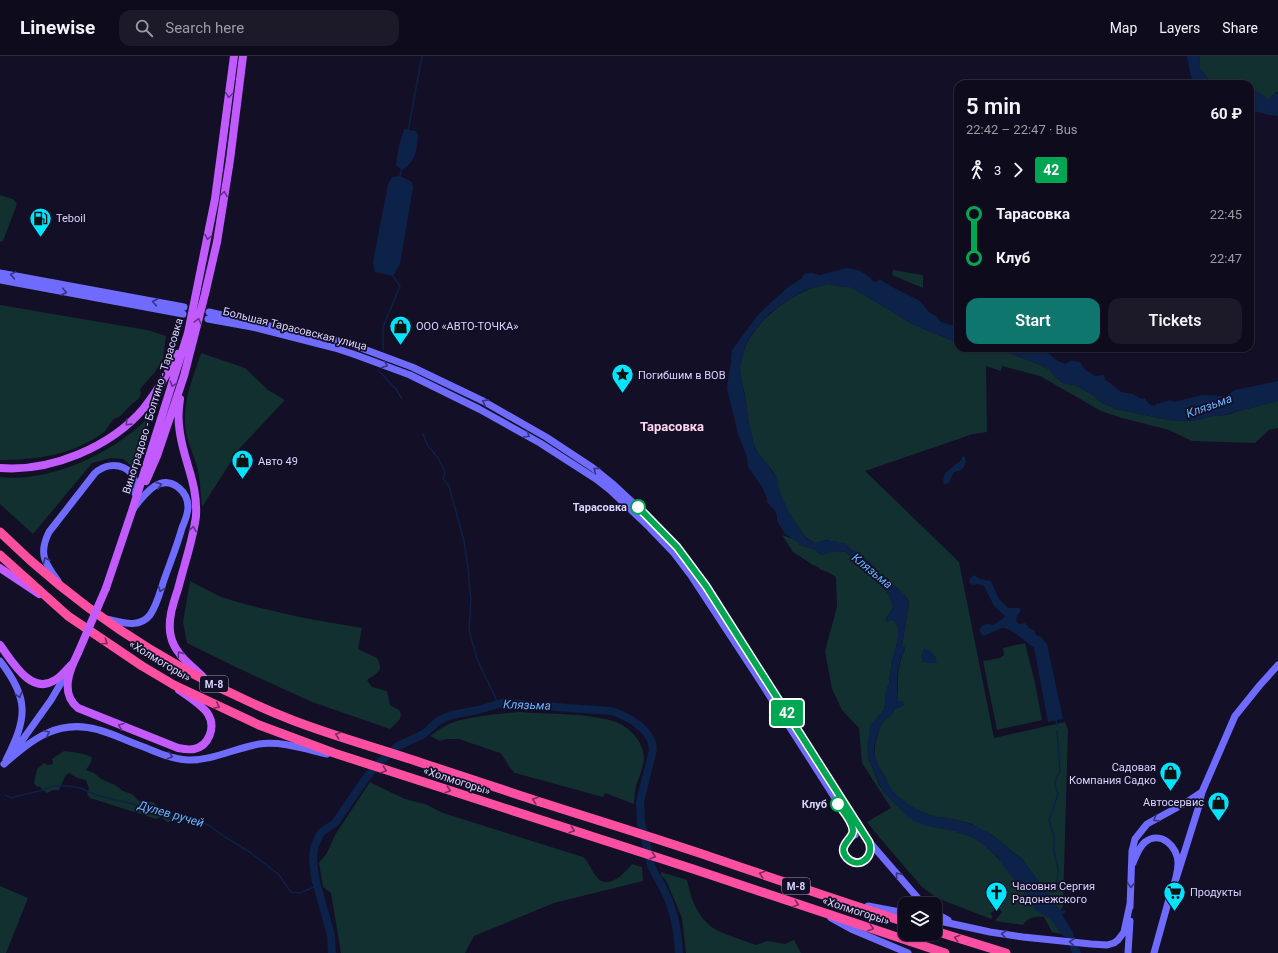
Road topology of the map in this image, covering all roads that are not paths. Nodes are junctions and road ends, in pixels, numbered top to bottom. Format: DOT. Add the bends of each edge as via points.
graph roads {
  1 [pos="234,56"];
  2 [pos="243,56"];
  3 [pos="0,273"];
  4 [pos="0,280"];
  5 [pos="26,281"];
  6 [pos="183,310"];
  7 [pos="188,334"];
  8 [pos="184,376"];
  9 [pos="0,468"];
  10 [pos="132,511"];
  11 [pos="0,532"];
  12 [pos="0,556"];
  13 [pos="0,568"];
  14 [pos="67,592"];
  15 [pos="51,602"];
  16 [pos="100,617"];
  17 [pos="0,645"];
  18 [pos="0,662"];
  19 [pos="72,664"];
  20 [pos="1278,666"];
  21 [pos="208,681"];
  22 [pos="174,686"];
  23 [pos="355,760"];
  24 [pos="2,767"];
  25 [pos="1202,792"];
  26 [pos="850,837"];
  27 [pos="868,840"];
  28 [pos="1131,867"];
  29 [pos="1176,879"];
  30 [pos="917,897"];
  31 [pos="837,900"];
  32 [pos="1130,904"];
  33 [pos="820,912"];
  34 [pos="898,912"];
  35 [pos="942,916"];
  36 [pos="898,920"];
  37 [pos="942,921"];
  38 [pos="957,924"];
  39 [pos="942,933"];
  40 [pos="908,953"];
  41 [pos="945,953"];
  42 [pos="1006,953"];
  43 [pos="1128,953"];
  44 [pos="1155,953"];
  1 -- 7 [label="main road, Виноградово - Болтино - Тарасовка, one-way" via="215,199"];
  8 -- 2 [label="main road, Виноградово - Болтино - Тарасовка, one-way" via="217,242"];
  5 -- 3 [label="street, one-way"];
  4 -- 5 [label="street"];
  5 -- 6 [label="street"];
  7 -- 9 [label="main road, one-way" via="162,382 143,409 122,429 68,459 32,467"];
  7 -- 10 [label="main road, Виноградово - Болтино - Тарасовка, one-way"];
  8 -- 10 [label="main road, Виноградово - Болтино - Тарасовка" via="157,456"];
  21 -- 8 [label="main road, one-way" via="184,660 171,637 172,607 196,516 196,495 178,421"];
  14 -- 10 [label="street, one-way" via="46,562 43,546 48,532 95,473 114,465 122,466 133,475 136,486"];
  10 -- 16 [label="street, one-way" via="148,491 160,484 177,486 187,501 183,527 153,611 143,621 134,624"];
  10 -- 19 [label="main road, bridge" via="106,588"];
  11 -- 14 [label="highway, «Холмогоры» / М-8"];
  12 -- 15 [label="highway, «Холмогоры» / М-8"];
  13 -- 15 [label="main road"];
  14 -- 16 [label="highway, «Холмогоры» / М-8"];
  15 -- 22 [label="highway, «Холмогоры» / М-8, one-way" via="110,645"];
  16 -- 21 [label="highway, «Холмогоры» / М-8"];
  17 -- 19 [label="main road" via="25,676 37,683 45,684 56,680"];
  18 -- 24 [label="street, one-way" via="16,684 22,710 18,737"];
  22 -- 19 [label="main road, one-way" via="208,714 211,732 204,744 195,749 178,748 78,708 71,701 67,690"];
  19 -- 24 [label="street" via="25,738"];
  20 -- 25 [label="street" via="1235,716"];
  31 -- 21 [label="highway, «Холмогоры» / М-8, one-way" via="293,720"];
  22 -- 23 [label="highway, «Холмогоры» / М-8, one-way" via="259,725"];
  24 -- 23 [label="street, one-way" via="25,746 48,732 67,727 100,730 164,755 182,759 204,759 258,744 276,743"];
  23 -- 33 [label="highway, «Холмогоры» / М-8, one-way"];
  25 -- 28 [label="street, one-way" via="1147,824 1135,839"];
  25 -- 29 [label="street"];
  26 -- 27 [label="street" via="858,835"];
  26 -- 27 [label="street" via="845,842 844,851 846,857 853,862 867,859 871,849"];
  27 -- 26 [label="street, Большая Тарасовская улица, one-way" via="688,561 643,511 607,479 577,457 483,401 412,367 328,338 209,315 335,348 410,375 540,443 610,490 668,547 692,577 849,820 853,829"];
  30 -- 27 [label="street, Большая Тарасовская улица, one-way"];
  28 -- 29 [label="street" via="1146,841 1160,838 1171,844 1176,853"];
  28 -- 32 [label="street, one-way"];
  29 -- 44 [label="street"];
  31 -- 34 [label="street"];
  31 -- 36 [label="highway, «Холмогоры» / М-8"];
  32 -- 38 [label="street, one-way" via="1122,936 1114,943 1101,945 990,932"];
  32 -- 43 [label="street"];
  33 -- 40 [label="street" via="851,929"];
  33 -- 41 [label="highway, «Холмогоры» / М-8, one-way"];
  35 -- 38 [label="street"];
  37 -- 38 [label="street"];
  42 -- 39 [label="highway, one-way"];
}
